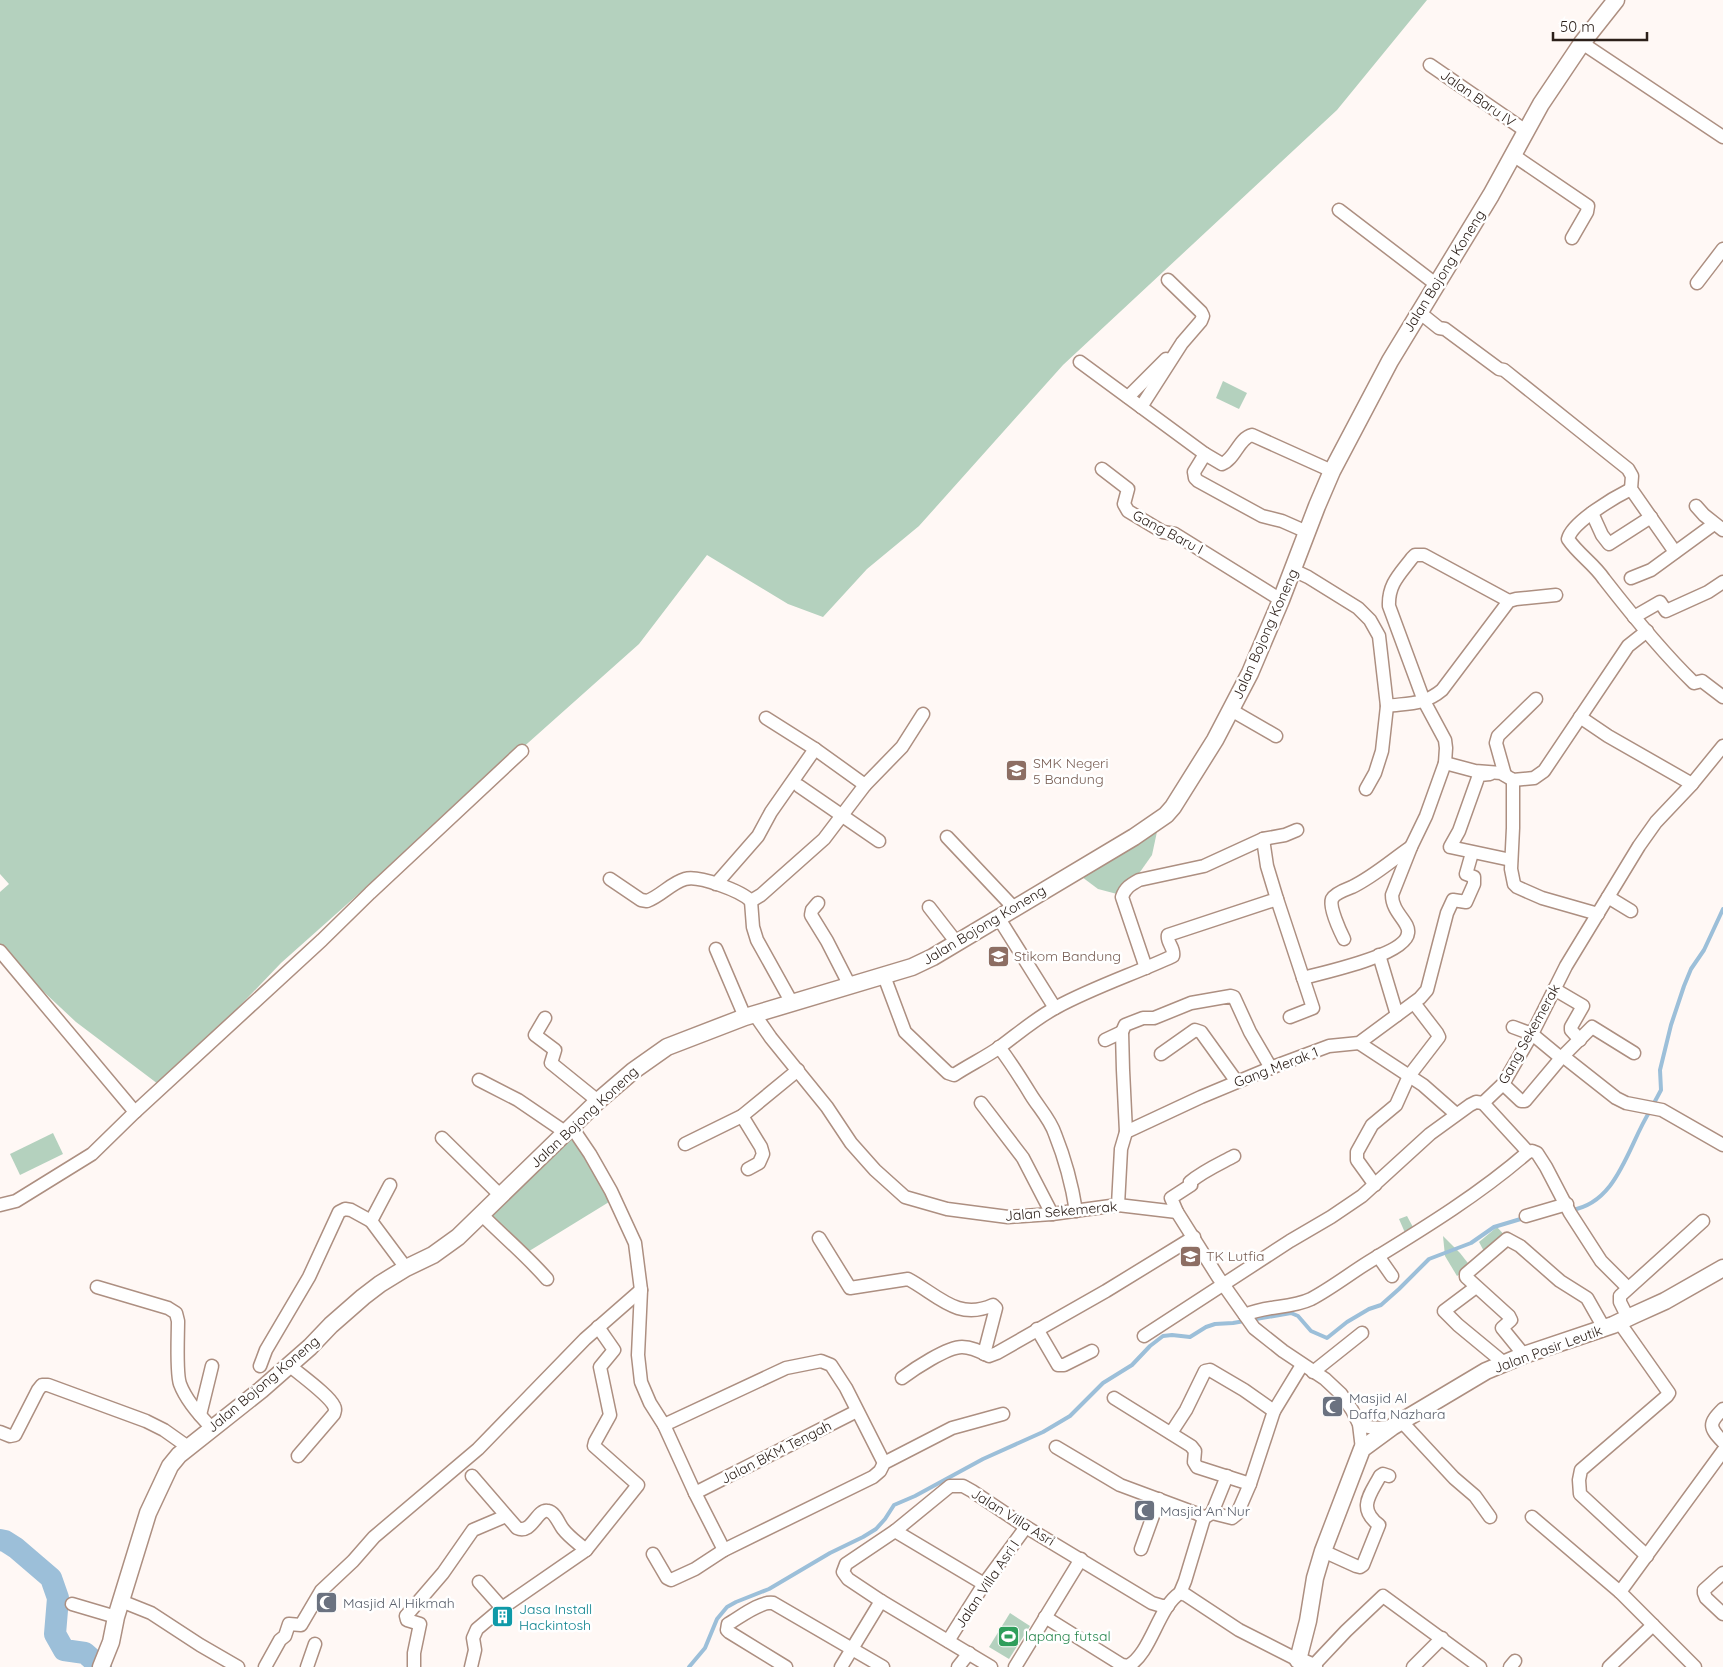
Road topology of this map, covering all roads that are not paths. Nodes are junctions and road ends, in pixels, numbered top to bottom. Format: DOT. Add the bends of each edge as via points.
graph roads {
  1 [pos="1616,0"];
  2 [pos="1582,43"];
  3 [pos="1430,65"];
  4 [pos="1526,131"];
  5 [pos="1723,137"];
  6 [pos="1513,155"];
  7 [pos="1339,210"];
  8 [pos="1572,238"];
  9 [pos="1723,250"];
  10 [pos="1168,280"];
  11 [pos="1697,283"];
  12 [pos="1437,285"];
  13 [pos="1419,312"];
  14 [pos="1182,343"];
  15 [pos="1080,362"];
  16 [pos="1128,397"];
  17 [pos="1141,407"];
  18 [pos="1205,454"];
  19 [pos="1102,470"];
  20 [pos="1332,471"];
  21 [pos="1631,489"];
  22 [pos="1696,506"];
  23 [pos="1592,513"];
  24 [pos="1651,517"];
  25 [pos="1719,527"];
  26 [pos="1306,536"];
  27 [pos="1675,552"];
  28 [pos="1291,575"];
  29 [pos="1631,578"];
  30 [pos="1723,582"];
  31 [pos="1336,595"];
  32 [pos="1556,595"];
  33 [pos="1281,600"];
  34 [pos="1509,602"];
  35 [pos="1634,617"];
  36 [pos="1647,631"];
  37 [pos="1723,697"];
  38 [pos="1536,699"];
  39 [pos="1424,701"];
  40 [pos="1387,706"];
  41 [pos="1231,710"];
  42 [pos="923,714"];
  43 [pos="1580,717"];
  44 [pos="766,718"];
  45 [pos="1276,736"];
  46 [pos="1723,746"];
  47 [pos="815,749"];
  48 [pos="522,751"];
  49 [pos="1445,763"];
  50 [pos="1507,776"];
  51 [pos="1692,784"];
  52 [pos="865,785"];
  53 [pos="799,786"];
  54 [pos="1366,789"];
  55 [pos="842,816"];
  56 [pos="1297,830"];
  57 [pos="947,837"];
  58 [pos="1263,839"];
  59 [pos="879,841"];
  60 [pos="1411,847"];
  61 [pos="1472,853"];
  62 [pos="1511,860"];
  63 [pos="610,879"];
  64 [pos="716,884"];
  65 [pos="1608,897"];
  66 [pos="1277,899"];
  67 [pos="751,901"];
  68 [pos="818,903"];
  69 [pos="929,907"];
  70 [pos="1014,908"];
  71 [pos="1631,911"];
  72 [pos="1598,914"];
  73 [pos="998,917"];
  74 [pos="1344,939"];
  75 [pos="957,942"];
  76 [pos="716,949"];
  77 [pos="0,950"];
  78 [pos="1379,955"];
  79 [pos="1146,968"];
  80 [pos="884,976"];
  81 [pos="1303,978"];
  82 [pos="850,986"];
  83 [pos="1554,989"];
  84 [pos="1417,1000"];
  85 [pos="792,1003"];
  86 [pos="1055,1008"];
  87 [pos="1397,1015"];
  88 [pos="750,1016"];
  89 [pos="1290,1017"];
  90 [pos="545,1018"];
  91 [pos="1513,1027"];
  92 [pos="1122,1032"];
  93 [pos="1532,1034"];
  94 [pos="1104,1040"];
  95 [pos="1580,1040"];
  96 [pos="1359,1043"];
  97 [pos="999,1047"];
  98 [pos="1634,1053"];
  99 [pos="1161,1054"];
  100 [pos="1563,1057"];
  101 [pos="1271,1068"];
  102 [pos="798,1070"];
  103 [pos="1409,1076"];
  104 [pos="479,1080"];
  105 [pos="1237,1082"];
  106 [pos="1503,1084"];
  107 [pos="598,1101"];
  108 [pos="981,1103"];
  109 [pos="1483,1103"];
  110 [pos="134,1112"];
  111 [pos="1456,1114"];
  112 [pos="742,1116"];
  113 [pos="568,1129"];
  114 [pos="1126,1132"];
  115 [pos="442,1138"];
  116 [pos="685,1144"];
  117 [pos="1723,1145"];
  118 [pos="1528,1152"];
  119 [pos="1234,1156"];
  120 [pos="748,1169"];
  121 [pos="390,1185"];
  122 [pos="1375,1185"];
  123 [pos="500,1195"];
  124 [pos="0,1205"];
  125 [pos="1118,1205"];
  126 [pos="1568,1208"];
  127 [pos="1076,1211"];
  128 [pos="1177,1212"];
  129 [pos="481,1214"];
  130 [pos="1052,1214"];
  131 [pos="1526,1216"];
  132 [pos="371,1221"];
  133 [pos="1703,1221"];
  134 [pos="1194,1237"];
  135 [pos="820,1238"];
  136 [pos="1378,1256"];
  137 [pos="406,1268"];
  138 [pos="1723,1268"];
  139 [pos="1392,1276"];
  140 [pos="547,1279"];
  141 [pos="1223,1285"];
  142 [pos="97,1287"];
  143 [pos="1476,1287"];
  144 [pos="1628,1288"];
  145 [pos="641,1290"];
  146 [pos="1249,1320"];
  147 [pos="1617,1322"];
  148 [pos="598,1327"];
  149 [pos="1038,1329"];
  150 [pos="1362,1333"];
  151 [pos="1144,1336"];
  152 [pos="1092,1351"];
  153 [pos="984,1354"];
  154 [pos="1524,1355"];
  155 [pos="1504,1363"];
  156 [pos="288,1365"];
  157 [pos="212,1366"];
  158 [pos="260,1366"];
  159 [pos="1308,1368"];
  160 [pos="902,1378"];
  161 [pos="1114,1398"];
  162 [pos="1723,1410"];
  163 [pos="857,1411"];
  164 [pos="1274,1411"];
  165 [pos="1003,1414"];
  166 [pos="200,1415"];
  167 [pos="664,1424"];
  168 [pos="1359,1424"];
  169 [pos="1397,1424"];
  170 [pos="212,1428"];
  171 [pos="0,1432"];
  172 [pos="1171,1433"];
  173 [pos="1723,1442"];
  174 [pos="1056,1447"];
  175 [pos="188,1448"];
  176 [pos="1362,1449"];
  177 [pos="1723,1451"];
  178 [pos="298,1456"];
  179 [pos="884,1463"];
  180 [pos="472,1476"];
  181 [pos="1227,1476"];
  182 [pos="1388,1476"];
  183 [pos="1250,1484"];
  184 [pos="695,1493"];
  185 [pos="1160,1499"];
  186 [pos="506,1516"];
  187 [pos="1208,1516"];
  188 [pos="1490,1517"];
  189 [pos="1532,1517"];
  190 [pos="1026,1527"];
  191 [pos="895,1531"];
  192 [pos="1141,1549"];
  193 [pos="586,1550"];
  194 [pos="724,1550"];
  195 [pos="1323,1551"];
  196 [pos="653,1554"];
  197 [pos="1647,1556"];
  198 [pos="1080,1559"];
  199 [pos="1723,1573"];
  200 [pos="479,1582"];
  201 [pos="984,1584"];
  202 [pos="1620,1592"];
  203 [pos="1180,1593"];
  204 [pos="121,1601"];
  205 [pos="881,1601"];
  206 [pos="72,1604"];
  207 [pos="1168,1606"];
  208 [pos="502,1608"];
  209 [pos="1723,1614"];
  210 [pos="116,1617"];
  211 [pos="1045,1617"];
  212 [pos="1653,1625"];
  213 [pos="1442,1638"];
  214 [pos="948,1641"];
  215 [pos="315,1644"];
  216 [pos="851,1649"];
  217 [pos="969,1653"];
  218 [pos="1298,1660"];
  219 [pos="1017,1666"];
  220 [pos="101,1667"];
  221 [pos="238,1667"];
  222 [pos="265,1667"];
  223 [pos="307,1667"];
  224 [pos="414,1667"];
  225 [pos="471,1667"];
  226 [pos="786,1667"];
  227 [pos="841,1667"];
  228 [pos="883,1667"];
  229 [pos="958,1667"];
  230 [pos="991,1667"];
  231 [pos="1313,1667"];
  232 [pos="1413,1667"];
  233 [pos="1480,1667"];
  234 [pos="1609,1667"];
  235 [pos="1695,1667"];
  1 -- 2 [label="street, Jalan Bojong Koneng"];
  2 -- 4 [label="street, Jalan Bojong Koneng"];
  2 -- 5 [label="street"];
  3 -- 4 [label="street, Jalan Baru IV"];
  4 -- 6 [label="street, Jalan Bojong Koneng"];
  6 -- 8 [label="street" via="1588,206"];
  6 -- 12 [label="street, Jalan Bojong Koneng"];
  7 -- 12 [label="street"];
  9 -- 11 [label="street"];
  10 -- 14 [label="street" via="1203,316"];
  12 -- 13 [label="street, Jalan Bojong Koneng"];
  13 -- 20 [label="street, Jalan Bojong Koneng"];
  13 -- 21 [label="street" via="1498,369 1504,370 1628,469 1632,476"];
  14 -- 16 [label="street"];
  14 -- 17 [label="street"];
  15 -- 16 [label="street"];
  16 -- 17 [label="street"];
  17 -- 18 [label="street"];
  18 -- 20 [label="street" via="1222,464 1246,437 1252,435"];
  18 -- 26 [label="street" via="1194,478 1279,528"];
  19 -- 33 [label="street, Gang Baru I" via="1128,489 1124,504 1128,511 1163,532 1175,534"];
  20 -- 26 [label="street, Jalan Bojong Koneng"];
  21 -- 23 [label="street"];
  21 -- 24 [label="street"];
  22 -- 25 [label="street"];
  23 -- 24 [label="street" via="1609,544"];
  23 -- 35 [label="street" via="1571,532 1568,539"];
  24 -- 27 [label="street"];
  25 -- 27 [label="street" via="1705,532"];
  26 -- 28 [label="street, Jalan Bojong Koneng"];
  27 -- 29 [label="street" via="1651,570"];
  28 -- 31 [label="street"];
  28 -- 31 [label="street" via="1308,577"];
  28 -- 33 [label="street, Jalan Bojong Koneng"];
  30 -- 35 [label="street" via="1666,611 1660,602"];
  31 -- 40 [label="street" via="1358,608 1375,626"];
  32 -- 34 [label="street"];
  33 -- 41 [label="street, Jalan Bojong Koneng"];
  34 -- 39 [label="street" via="1442,690"];
  34 -- 39 [label="street" via="1432,558 1419,554 1412,558 1390,590 1389,606"];
  35 -- 36 [label="street"];
  36 -- 37 [label="street" via="1694,683 1702,681"];
  36 -- 43 [label="street" via="1628,646"];
  38 -- 50 [label="street" via="1498,736 1496,743"];
  39 -- 40 [label="street"];
  39 -- 49 [label="street" via="1445,740"];
  40 -- 54 [label="street" via="1382,751"];
  41 -- 45 [label="street"];
  41 -- 70 [label="street, Jalan Bojong Koneng" via="1166,815"];
  42 -- 52 [label="street" via="902,747"];
  43 -- 50 [label="street" via="1544,771 1534,778"];
  43 -- 51 [label="street"];
  44 -- 47 [label="street"];
  46 -- 51 [label="street, Gang Sekemerak"];
  47 -- 52 [label="street"];
  47 -- 64 [label="street" via="758,836"];
  48 -- 110 [label="street"];
  49 -- 50 [label="street"];
  49 -- 60 [label="street"];
  50 -- 61 [label="street" via="1479,775 1450,847"];
  50 -- 62 [label="street" via="1513,828"];
  51 -- 65 [label="street, Gang Sekemerak" via="1656,822"];
  52 -- 55 [label="street"];
  53 -- 55 [label="street"];
  55 -- 59 [label="street"];
  55 -- 67 [label="street" via="824,839"];
  56 -- 58 [label="street"];
  57 -- 70 [label="street"];
  58 -- 66 [label="street"];
  58 -- 79 [label="street" via="1204,866 1130,884 1122,898"];
  60 -- 74 [label="street" via="1356,885 1334,896 1332,905"];
  60 -- 78 [label="street" via="1392,894 1395,911 1408,927 1408,933 1400,944"];
  61 -- 62 [label="street"];
  61 -- 84 [label="street" via="1466,874 1474,877 1474,884 1466,902 1453,900 1427,990"];
  62 -- 72 [label="street" via="1512,879 1517,887 1542,898"];
  63 -- 64 [label="street" via="647,902 686,878"];
  64 -- 67 [label="street" via="740,892"];
  65 -- 71 [label="street"];
  65 -- 72 [label="street, Gang Sekemerak"];
  66 -- 79 [label="street" via="1168,934 1174,951 1172,956"];
  66 -- 81 [label="street"];
  67 -- 85 [label="street" via="757,940"];
  68 -- 82 [label="street" via="811,916"];
  69 -- 75 [label="street"];
  70 -- 73 [label="street, Jalan Bojong Koneng"];
  72 -- 83 [label="street, Gang Sekemerak"];
  73 -- 75 [label="street, Jalan Bojong Koneng"];
  73 -- 86 [label="street"];
  75 -- 80 [label="street, Jalan Bojong Koneng" via="912,967"];
  76 -- 88 [label="street, Jalan Sekemerak"];
  77 -- 110 [label="street"];
  78 -- 81 [label="street" via="1357,965"];
  78 -- 87 [label="street"];
  79 -- 86 [label="street"];
  80 -- 82 [label="street, Jalan Bojong Koneng"];
  80 -- 97 [label="street" via="905,1032 948,1072 954,1074"];
  81 -- 89 [label="street" via="1313,1008"];
  82 -- 85 [label="street, Jalan Bojong Koneng"];
  83 -- 93 [label="street, Gang Sekemerak"];
  83 -- 95 [label="street" via="1583,1006 1570,1027"];
  84 -- 87 [label="street"];
  84 -- 103 [label="street" via="1439,1037"];
  85 -- 88 [label="street, Jalan Bojong Koneng"];
  86 -- 97 [label="street"];
  87 -- 96 [label="street"];
  88 -- 102 [label="street, Jalan Sekemerak"];
  88 -- 107 [label="street, Jalan Bojong Koneng" via="667,1047"];
  90 -- 107 [label="street" via="535,1035 554,1050 551,1063"];
  91 -- 93 [label="street"];
  92 -- 94 [label="street"];
  92 -- 101 [label="street" via="1124,1025 1132,1021 1154,1018 1191,1002 1232,996"];
  92 -- 114 [label="street"];
  93 -- 100 [label="street"];
  93 -- 106 [label="street, Gang Sekemerak"];
  95 -- 98 [label="street" via="1592,1027"];
  95 -- 100 [label="street"];
  96 -- 101 [label="street, Gang Merak 1" via="1329,1046"];
  96 -- 103 [label="street"];
  97 -- 127 [label="street" via="1055,1133 1071,1180"];
  99 -- 105 [label="street" via="1199,1030"];
  100 -- 106 [label="street" via="1525,1101"];
  100 -- 117 [label="street" via="1616,1098 1654,1108"];
  101 -- 105 [label="street, Gang Merak 1"];
  102 -- 112 [label="street"];
  102 -- 130 [label="street, Jalan Sekemerak" via="851,1143 905,1197 978,1214 1008,1217"];
  103 -- 111 [label="street"];
  103 -- 122 [label="street" via="1396,1105 1372,1125 1357,1152 1357,1160"];
  104 -- 113 [label="street"];
  105 -- 114 [label="street, Gang Merak 1"];
  106 -- 109 [label="street, Gang Sekemerak"];
  107 -- 113 [label="street, Jalan Bojong Koneng"];
  108 -- 130 [label="street" via="1022,1158"];
  109 -- 111 [label="street, Gang Sekemerak" via="1476,1102"];
  109 -- 118 [label="street"];
  110 -- 124 [label="street" via="82,1161 16,1201"];
  111 -- 122 [label="street, Gang Sekemerak"];
  112 -- 116 [label="street"];
  112 -- 120 [label="street" via="763,1154 759,1163"];
  113 -- 123 [label="street, Jalan Bojong Koneng"];
  113 -- 145 [label="street" via="590,1154 622,1213 635,1243"];
  114 -- 125 [label="street" via="1121,1149"];
  115 -- 123 [label="street"];
  118 -- 126 [label="street" via="1537,1153"];
  118 -- 136 [label="street" via="1457,1206"];
  119 -- 128 [label="street" via="1202,1173 1190,1182 1191,1185 1172,1196"];
  121 -- 132 [label="street"];
  122 -- 141 [label="street, Gang Sekemerak" via="1331,1218"];
  123 -- 129 [label="street, Jalan Bojong Koneng"];
  125 -- 127 [label="street, Jalan Sekemerak"];
  125 -- 128 [label="street, Jalan Sekemerak"];
  126 -- 131 [label="street"];
  126 -- 144 [label="street" via="1601,1261"];
  127 -- 130 [label="street, Jalan Sekemerak"];
  128 -- 134 [label="street"];
  129 -- 137 [label="street, Jalan Bojong Koneng" via="458,1237 433,1255"];
  129 -- 140 [label="street"];
  132 -- 137 [label="street"];
  132 -- 158 [label="street" via="351,1210 339,1212 310,1277 266,1350"];
  133 -- 144 [label="street"];
  134 -- 141 [label="street"];
  134 -- 149 [label="street"];
  135 -- 153 [label="street" via="850,1288 908,1280 936,1298 967,1311 993,1305 996,1308"];
  136 -- 139 [label="street"];
  136 -- 146 [label="street" via="1306,1301 1254,1311"];
  137 -- 156 [label="street, Jalan Bojong Koneng" via="362,1297"];
  138 -- 147 [label="street, Jalan Pasir Leutik" via="1665,1301"];
  141 -- 146 [label="street"];
  141 -- 151 [label="street, Gang Sekemerak"];
  142 -- 166 [label="street" via="176,1313 179,1382"];
  143 -- 147 [label="street" via="1466,1274 1510,1239"];
  143 -- 154 [label="street" via="1511,1320 1502,1328"];
  143 -- 155 [label="street" via="1444,1311"];
  144 -- 147 [label="street" via="1620,1296"];
  145 -- 148 [label="street"];
  145 -- 167 [label="street" via="638,1354 641,1382"];
  146 -- 159 [label="street"];
  147 -- 154 [label="street, Jalan Pasir Leutik"];
  147 -- 197 [label="street" via="1669,1392 1581,1470 1578,1480 1580,1494"];
  148 -- 193 [label="street" via="614,1352 600,1367 610,1415 594,1446 638,1485"];
  148 -- 222 [label="street" via="478,1449 374,1537 321,1592 301,1626 289,1624"];
  149 -- 152 [label="street" via="1058,1365"];
  149 -- 153 [label="street" via="989,1356"];
  150 -- 159 [label="street"];
  153 -- 160 [label="street" via="961,1347 926,1362"];
  154 -- 155 [label="street, Jalan Pasir Leutik"];
  155 -- 169 [label="street, Jalan Pasir Leutik"];
  156 -- 170 [label="street, Jalan Bojong Koneng"];
  156 -- 178 [label="street" via="322,1394 335,1410"];
  157 -- 166 [label="street"];
  159 -- 164 [label="street"];
  159 -- 168 [label="street" via="1341,1394"];
  161 -- 172 [label="street"];
  162 -- 173 [label="street" via="1713,1420 1712,1427"];
  163 -- 167 [label="street" via="831,1365 821,1361 786,1368"];
  163 -- 179 [label="street"];
  163 -- 184 [label="street, Jalan BKM Tengah"];
  164 -- 172 [label="street" via="1210,1370 1205,1371"];
  164 -- 183 [label="street"];
  165 -- 179 [label="street" via="952,1428"];
  166 -- 170 [label="street"];
  167 -- 184 [label="street"];
  168 -- 169 [label="street" via="1375,1428"];
  168 -- 176 [label="street"];
  169 -- 176 [label="street, Jalan Pasir Leutik"];
  169 -- 188 [label="street" via="1475,1496"];
  170 -- 175 [label="street, Jalan Bojong Koneng"];
  171 -- 175 [label="street" via="15,1435 38,1390 42,1385 48,1385 146,1421"];
  172 -- 181 [label="street" via="1194,1448 1194,1464"];
  174 -- 185 [label="street" via="1120,1485"];
  175 -- 204 [label="street, Jalan Bojong Koneng" via="170,1466 155,1496"];
  176 -- 195 [label="street"];
  177 -- 197 [label="street"];
  179 -- 194 [label="street" via="873,1477"];
  180 -- 186 [label="street"];
  181 -- 183 [label="street"];
  181 -- 187 [label="street"];
  182 -- 195 [label="street" via="1380,1476 1368,1500 1366,1511 1379,1524 1363,1565 1356,1566"];
  183 -- 187 [label="street" via="1237,1514 1232,1518"];
  184 -- 194 [label="street"];
  185 -- 187 [label="street"];
  185 -- 192 [label="street"];
  186 -- 193 [label="street" via="521,1530 548,1510 564,1531"];
  186 -- 224 [label="street" via="472,1530 443,1573 406,1616 407,1620 420,1624"];
  187 -- 203 [label="street"];
  189 -- 202 [label="street"];
  190 -- 191 [label="street, Jalan Villa Asri" via="963,1486 950,1486"];
  190 -- 198 [label="street, Jalan Villa Asri"];
  190 -- 201 [label="street, Jalan Villa Asri I"];
  191 -- 201 [label="street"];
  191 -- 205 [label="street, Jalan Villa Asri" via="846,1564 843,1572 848,1579"];
  193 -- 208 [label="street"];
  194 -- 196 [label="street" via="671,1580"];
  195 -- 218 [label="street"];
  197 -- 202 [label="street"];
  198 -- 207 [label="street, Jalan Villa Asri" via="1152,1603"];
  198 -- 211 [label="street"];
  199 -- 209 [label="street" via="1704,1593"];
  200 -- 208 [label="street"];
  201 -- 214 [label="street, Jalan Villa Asri I"];
  202 -- 212 [label="street"];
  203 -- 207 [label="street"];
  203 -- 218 [label="street" via="1239,1630"];
  204 -- 210 [label="street, Jalan Bojong Koneng"];
  204 -- 221 [label="street" via="151,1613"];
  205 -- 214 [label="street"];
  205 -- 216 [label="street"];
  206 -- 210 [label="street"];
  207 -- 211 [label="street" via="1137,1659 1128,1666"];
  208 -- 225 [label="street" via="477,1628"];
  210 -- 220 [label="street, Jalan Bojong Koneng"];
  211 -- 219 [label="street"];
  212 -- 234 [label="street"];
  212 -- 235 [label="street"];
  213 -- 231 [label="street" via="1383,1596"];
  213 -- 232 [label="street"];
  213 -- 233 [label="street"];
  214 -- 217 [label="street"];
  215 -- 223 [label="street"];
  216 -- 226 [label="street" via="769,1602 728,1624 729,1632"];
  216 -- 227 [label="street"];
  216 -- 228 [label="street"];
  217 -- 229 [label="street"];
  217 -- 230 [label="street"];
  218 -- 231 [label="street"];
}
